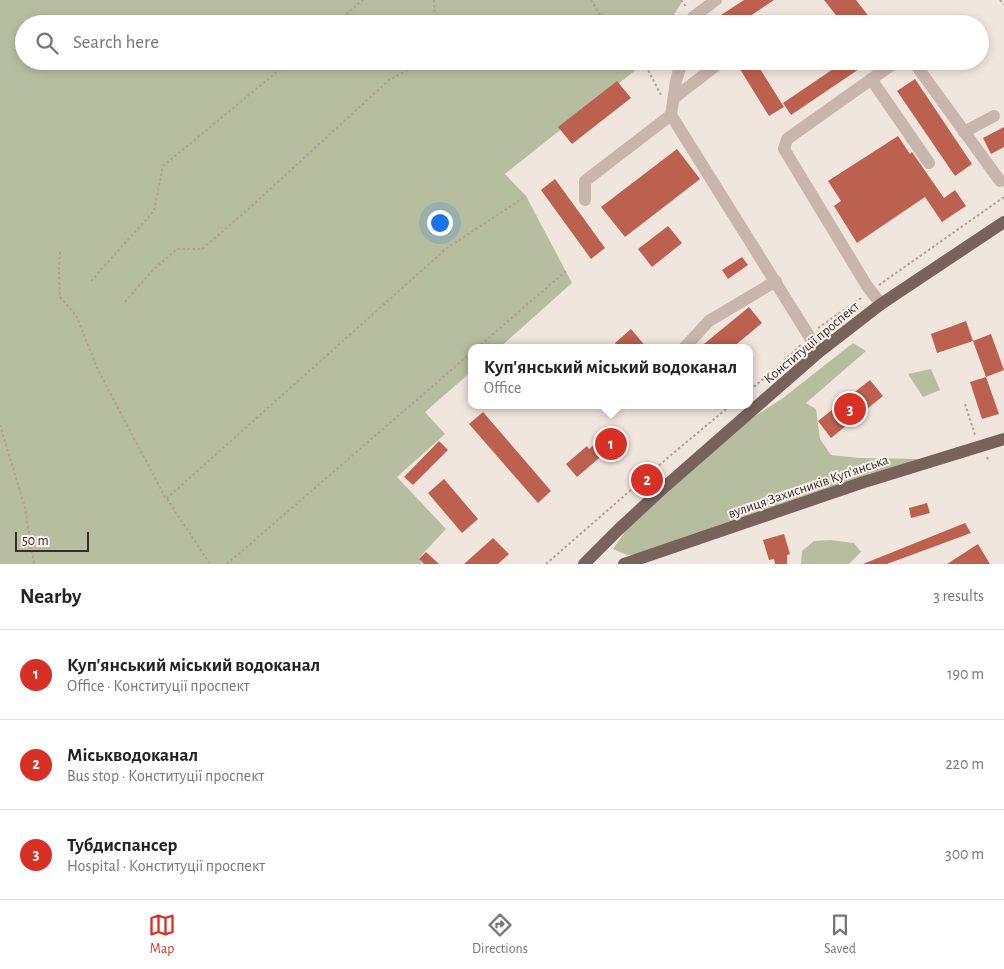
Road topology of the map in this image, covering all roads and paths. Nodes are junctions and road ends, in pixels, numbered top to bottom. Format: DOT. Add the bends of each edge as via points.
graph roads {
  1 [pos="363,0"];
  2 [pos="434,0"];
  3 [pos="591,0"];
  4 [pos="716,0"];
  5 [pos="1000,0"];
  6 [pos="1004,4"];
  7 [pos="346,15"];
  8 [pos="435,15"];
  9 [pos="600,15"];
  10 [pos="694,15"];
  11 [pos="279,70"];
  12 [pos="408,70"];
  13 [pos="647,70"];
  14 [pos="680,70"];
  15 [pos="710,70"];
  16 [pos="885,70"];
  17 [pos="919,70"];
  18 [pos="871,80"];
  19 [pos="674,98"];
  20 [pos="671,114"];
  21 [pos="994,116"];
  22 [pos="964,132"];
  23 [pos="929,163"];
  24 [pos="1000,181"];
  25 [pos="526,196"];
  26 [pos="585,200"];
  27 [pos="1004,222"];
  28 [pos="60,252"];
  29 [pos="566,271"];
  30 [pos="91,281"];
  31 [pos="776,281"];
  32 [pos="125,302"];
  33 [pos="881,304"];
  34 [pos="482,344"];
  35 [pos="688,344"];
  36 [pos="820,352"];
  37 [pos="468,355"];
  38 [pos="965,404"];
  39 [pos="726,409"];
  40 [pos="0,424"];
  41 [pos="1004,439"];
  42 [pos="983,445"];
  43 [pos="989,462"];
  44 [pos="166,499"];
  45 [pos="34,564"];
  46 [pos="210,564"];
  47 [pos="227,564"];
  48 [pos="546,564"];
  49 [pos="584,564"];
  50 [pos="624,564"];
  1 -- 7 [label="path"];
  2 -- 8 [label="path"];
  3 -- 9 [label="path"];
  4 -- 10 [label="lane"];
  5 -- 6 [label="path"];
  11 -- 30 [label="path" via="164,166 154,211"];
  12 -- 32 [label="path" via="389,80 202,249 177,248"];
  13 -- 20 [label="path"];
  14 -- 19 [label="lane"];
  15 -- 19 [label="lane"];
  16 -- 18 [label="lane"];
  17 -- 22 [label="lane"];
  18 -- 23 [label="lane"];
  18 -- 33 [label="lane" via="786,139 784,149"];
  19 -- 20 [label="lane"];
  20 -- 26 [label="lane" via="585,181"];
  20 -- 31 [label="lane"];
  21 -- 22 [label="lane"];
  22 -- 24 [label="lane"];
  25 -- 44 [label="path" via="446,248"];
  27 -- 33 [label="main road, Конституції проспект"];
  28 -- 44 [label="path" via="60,296 76,315 98,368"];
  29 -- 34 [label="path"];
  31 -- 35 [label="lane" via="709,320"];
  31 -- 36 [label="lane"];
  33 -- 36 [label="main road, Конституції проспект"];
  36 -- 49 [label="main road, Конституції проспект" via="660,491"];
  37 -- 47 [label="path"];
  38 -- 42 [label="path" via="976,437"];
  39 -- 48 [label="path"];
  40 -- 45 [label="path" via="25,508"];
  41 -- 42 [label="main road, вулиця Захисників Куп'янська"];
  42 -- 43 [label="path"];
  42 -- 50 [label="main road, вулиця Захисників Куп'янська"];
  44 -- 46 [label="path"];
}
